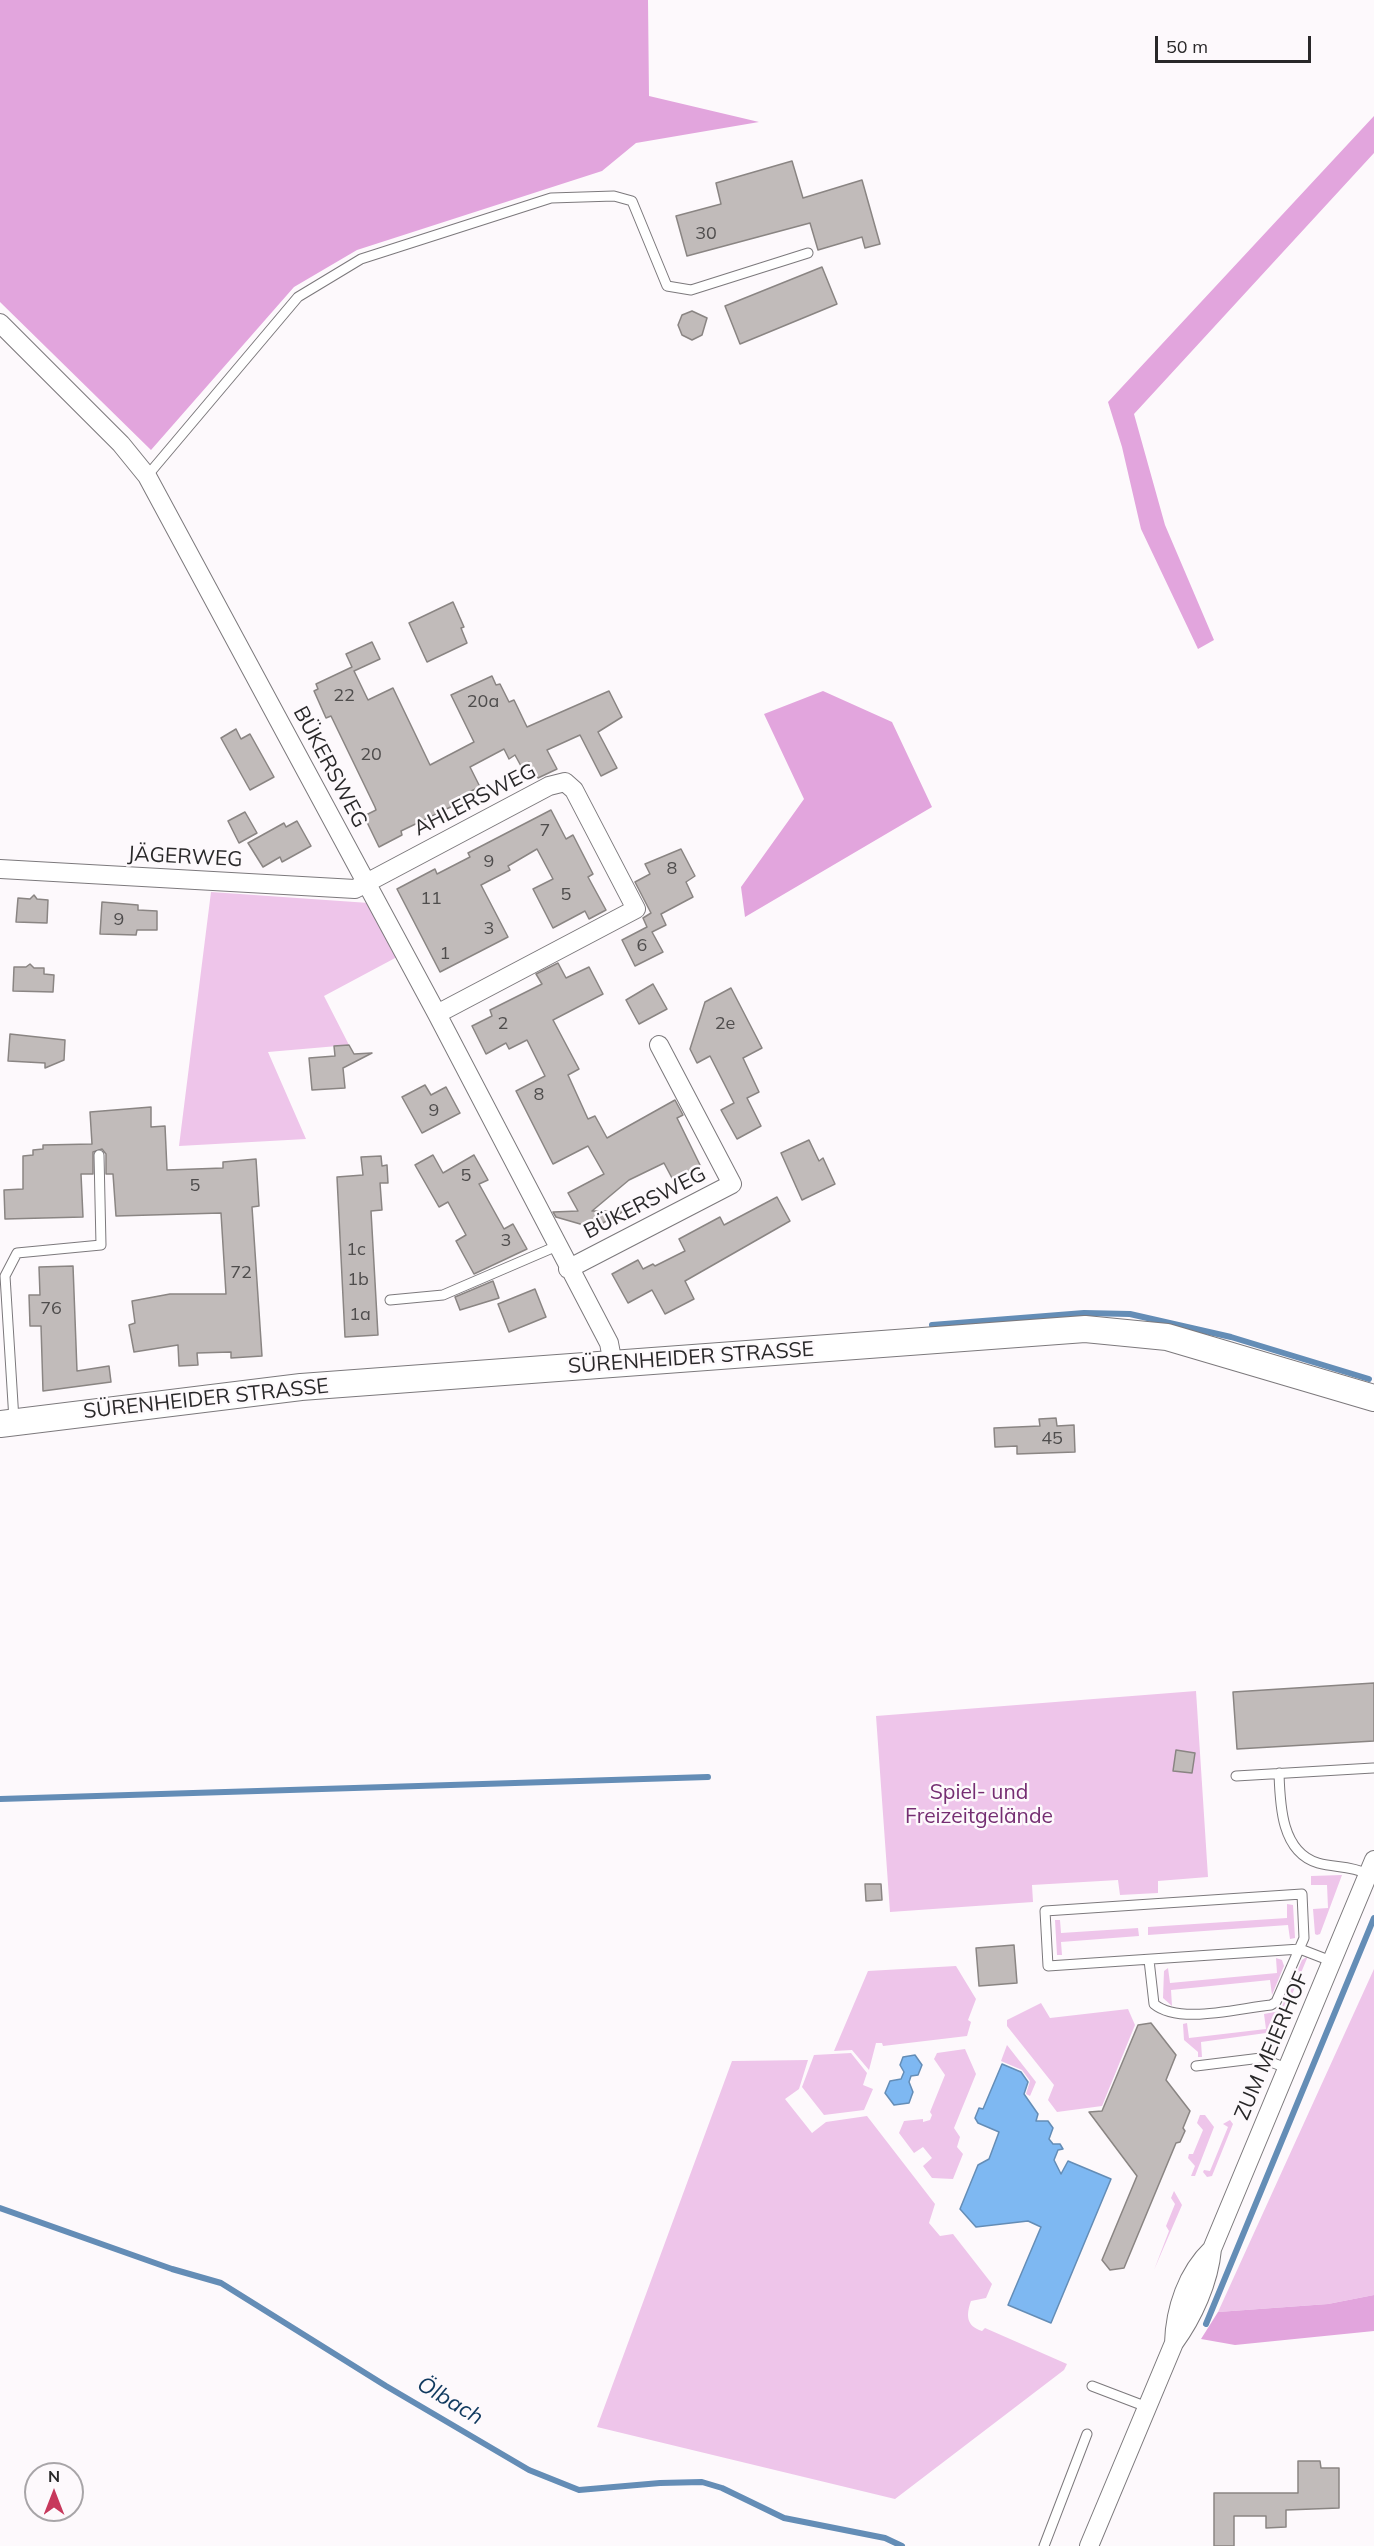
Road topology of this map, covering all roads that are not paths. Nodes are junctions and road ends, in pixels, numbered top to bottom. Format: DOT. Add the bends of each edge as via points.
graph roads {
  1 [pos="808,253"];
  2 [pos="0,323"];
  3 [pos="147,476"];
  4 [pos="0,869"];
  5 [pos="367,883"];
  6 [pos="437,1014"];
  7 [pos="659,1045"];
  8 [pos="99,1155"];
  9 [pos="557,1246"];
  10 [pos="568,1269"];
  11 [pos="390,1300"];
  12 [pos="612,1364"];
  13 [pos="1374,1398"];
  14 [pos="7,1423"];
  15 [pos="1373,1768"];
  16 [pos="1280,1773"];
  17 [pos="1236,1776"];
  18 [pos="1371,1867"];
  19 [pos="1300,1949"];
  20 [pos="1149,1960"];
  21 [pos="1331,1961"];
  22 [pos="1196,2066"];
  23 [pos="1286,2068"];
  24 [pos="1092,2386"];
  25 [pos="1147,2407"];
  26 [pos="1087,2434"];
  27 [pos="1044,2546"];
  28 [pos="1089,2546"];
  1 -- 3 [label="lane" via="691,290 667,286 632,201 614,196 550,198 361,259 298,297"];
  2 -- 3 [label="street, BÜKERSWEG" via="121,444"];
  3 -- 5 [label="street, BÜKERSWEG"];
  4 -- 5 [label="street, JÄGERWEG" via="355,889"];
  5 -- 6 [label="street, BÜKERSWEG"];
  5 -- 6 [label="street, AHLERSWEG" via="549,786 565,782 574,790 636,909"];
  6 -- 9 [label="street, BÜKERSWEG"];
  7 -- 10 [label="street, BÜKERSWEG" via="732,1184"];
  8 -- 14 [label="lane" via="100,1245 17,1253 5,1276"];
  9 -- 10 [label="street, BÜKERSWEG"];
  9 -- 11 [label="lane" via="443,1295"];
  10 -- 12 [label="street, BÜKERSWEG" via="609,1342"];
  12 -- 13 [label="main road, SÜRENHEIDER STRASSE" via="1095,1329 1167,1337"];
  12 -- 14 [label="main road, SÜRENHEIDER STRASSE" via="301,1387"];
  15 -- 16 [label="lane"];
  16 -- 17 [label="lane"];
  16 -- 18 [label="lane" via="1281,1814 1299,1850 1320,1863"];
  18 -- 21 [label="street, ZUM MEIERHOF"];
  19 -- 20 [label="lane"];
  19 -- 20 [label="lane" via="1271,2005 1178,2015 1162,2011 1154,2004"];
  19 -- 20 [label="lane" via="1304,1938 1302,1894 1045,1911 1048,1966"];
  19 -- 21 [label="lane"];
  21 -- 23 [label="street, ZUM MEIERHOF"];
  22 -- 23 [label="lane" via="1261,2058"];
  23 -- 25 [label="street, ZUM MEIERHOF" via="1212,2249 1197,2263 1184,2293 1174,2319 1174,2343"];
  24 -- 25 [label="lane"];
  25 -- 28 [label="street, ZUM MEIERHOF"];
  26 -- 27 [label="lane"];
}
